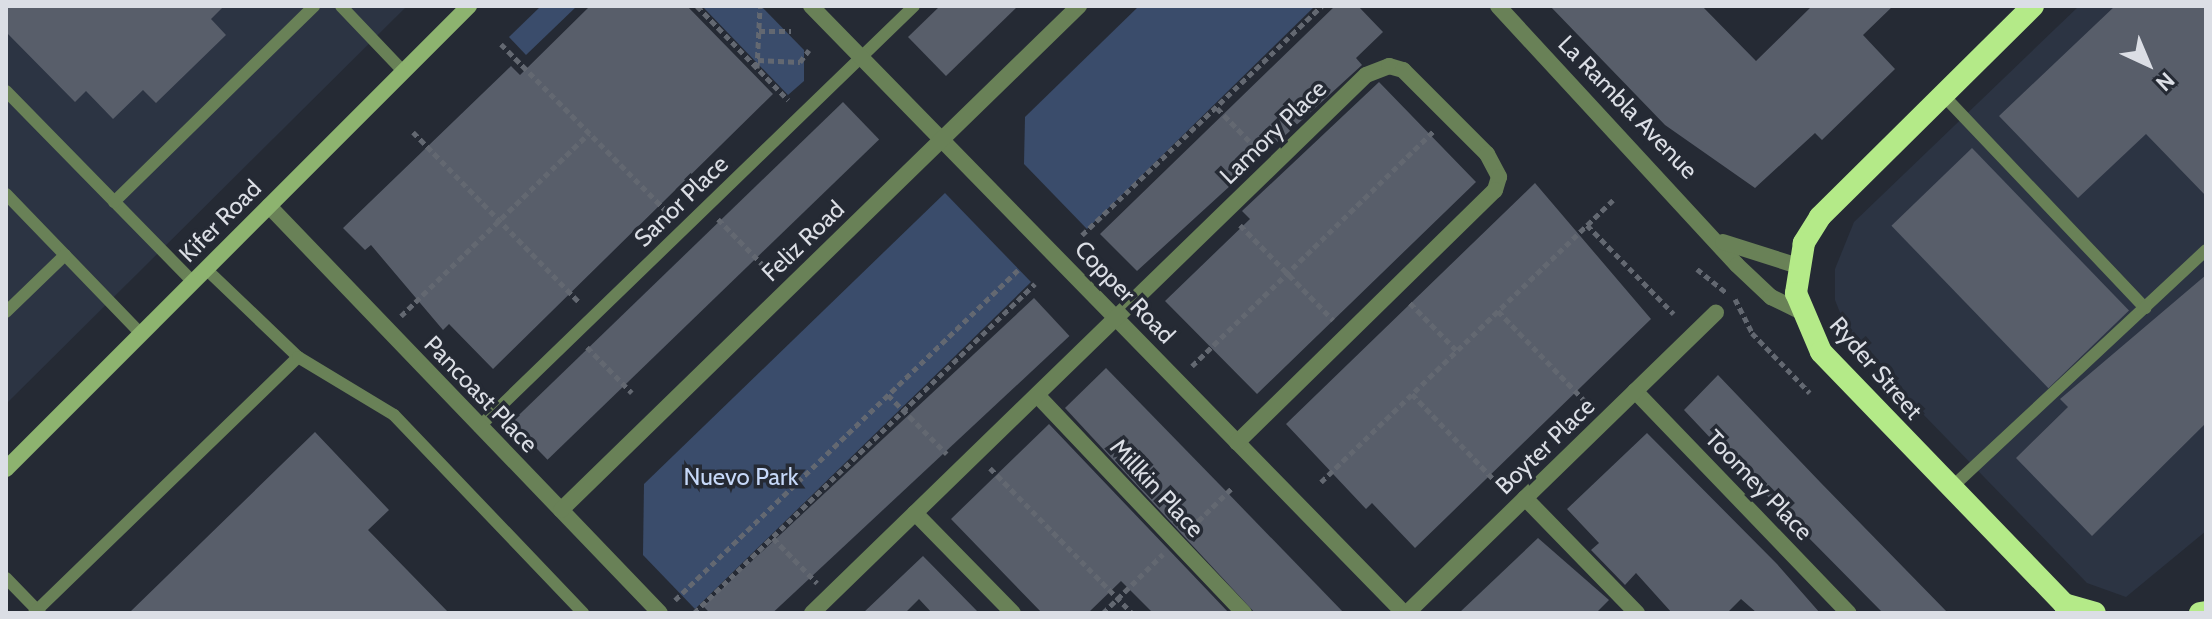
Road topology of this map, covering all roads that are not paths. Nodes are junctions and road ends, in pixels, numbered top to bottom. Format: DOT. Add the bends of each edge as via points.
graph roads {
  1 [pos="314,6"];
  2 [pos="341,6"];
  3 [pos="469,6"];
  4 [pos="811,6"];
  5 [pos="914,6"];
  6 [pos="1079,6"];
  7 [pos="1498,6"];
  8 [pos="2033,6"];
  9 [pos="862,57"];
  10 [pos="403,71"];
  11 [pos="6,91"];
  12 [pos="1943,95"];
  13 [pos="942,139"];
  14 [pos="6,194"];
  15 [pos="114,202"];
  16 [pos="269,206"];
  17 [pos="1723,242"];
  18 [pos="2206,250"];
  19 [pos="65,255"];
  20 [pos="1798,266"];
  21 [pos="206,269"];
  22 [pos="193,282"];
  23 [pos="2145,308"];
  24 [pos="1800,311"];
  25 [pos="6,312"];
  26 [pos="1716,313"];
  27 [pos="1117,317"];
  28 [pos="141,334"];
  29 [pos="298,357"];
  30 [pos="1635,391"];
  31 [pos="1037,395"];
  32 [pos="479,427"];
  33 [pos="1237,443"];
  34 [pos="6,469"];
  35 [pos="1951,488"];
  36 [pos="1525,498"];
  37 [pos="561,510"];
  38 [pos="915,513"];
  39 [pos="6,578"];
  40 [pos="2064,609"];
  41 [pos="664,610"];
  42 [pos="37,612"];
  43 [pos="583,613"];
  44 [pos="812,613"];
  45 [pos="1013,613"];
  46 [pos="1244,613"];
  47 [pos="1406,613"];
  48 [pos="1637,613"];
  49 [pos="1849,613"];
  50 [pos="2095,613"];
  1 -- 15 [label="lane"];
  2 -- 10 [label="lane"];
  3 -- 10 [label="main road, Kifer Road"];
  4 -- 9 [label="street, Copper Road"];
  5 -- 9 [label="lane, Sanor Place"];
  6 -- 13 [label="street, Feliz Road"];
  7 -- 17 [label="street, La Rambla Avenue"];
  8 -- 12 [label="highway, Ryder Street"];
  9 -- 13 [label="street, Copper Road"];
  9 -- 32 [label="lane, Sanor Place"];
  10 -- 16 [label="main road, Kifer Road"];
  11 -- 15 [label="lane"];
  12 -- 20 [label="highway, Ryder Street" via="1826,210"];
  12 -- 23 [label="lane"];
  13 -- 27 [label="street, Copper Road"];
  13 -- 37 [label="street, Feliz Road"];
  14 -- 19 [label="lane"];
  15 -- 22 [label="lane"];
  16 -- 21 [label="main road, Kifer Road"];
  16 -- 32 [label="street, Pancoast Place"];
  17 -- 20 [label="street, La Rambla Avenue"];
  17 -- 24 [label="street, La Rambla Avenue" via="1771,297"];
  18 -- 23 [label="lane"];
  19 -- 25 [label="lane"];
  19 -- 28 [label="lane"];
  20 -- 24 [label="highway, Ryder Street"];
  21 -- 22 [label="main road, Kifer Road"];
  21 -- 29 [label="lane"];
  22 -- 28 [label="main road, Kifer Road"];
  23 -- 35 [label="lane"];
  24 -- 35 [label="highway, Ryder Street" via="1821,352"];
  26 -- 30 [label="street, Boyter Place"];
  27 -- 31 [label="street, Lamory Place"];
  27 -- 33 [label="street, Copper Road"];
  27 -- 33 [label="street, Lamory Place" via="1366,75 1389,66 1413,77 1495,166 1488,200"];
  28 -- 34 [label="main road, Kifer Road"];
  29 -- 42 [label="lane"];
  29 -- 43 [label="lane" via="394,415"];
  30 -- 36 [label="street, Boyter Place"];
  30 -- 49 [label="street, Toomey Place"];
  31 -- 38 [label="street, Lamory Place"];
  31 -- 46 [label="street, Millkin Place"];
  32 -- 37 [label="street, Pancoast Place"];
  33 -- 47 [label="street, Copper Road"];
  35 -- 40 [label="highway, Ryder Street"];
  36 -- 47 [label="street, Boyter Place"];
  36 -- 48 [label="street"];
  37 -- 41 [label="street, Pancoast Place"];
  38 -- 44 [label="street, Lamory Place"];
  38 -- 45 [label="street"];
  39 -- 42 [label="lane"];
  40 -- 50 [label="highway"];
}
